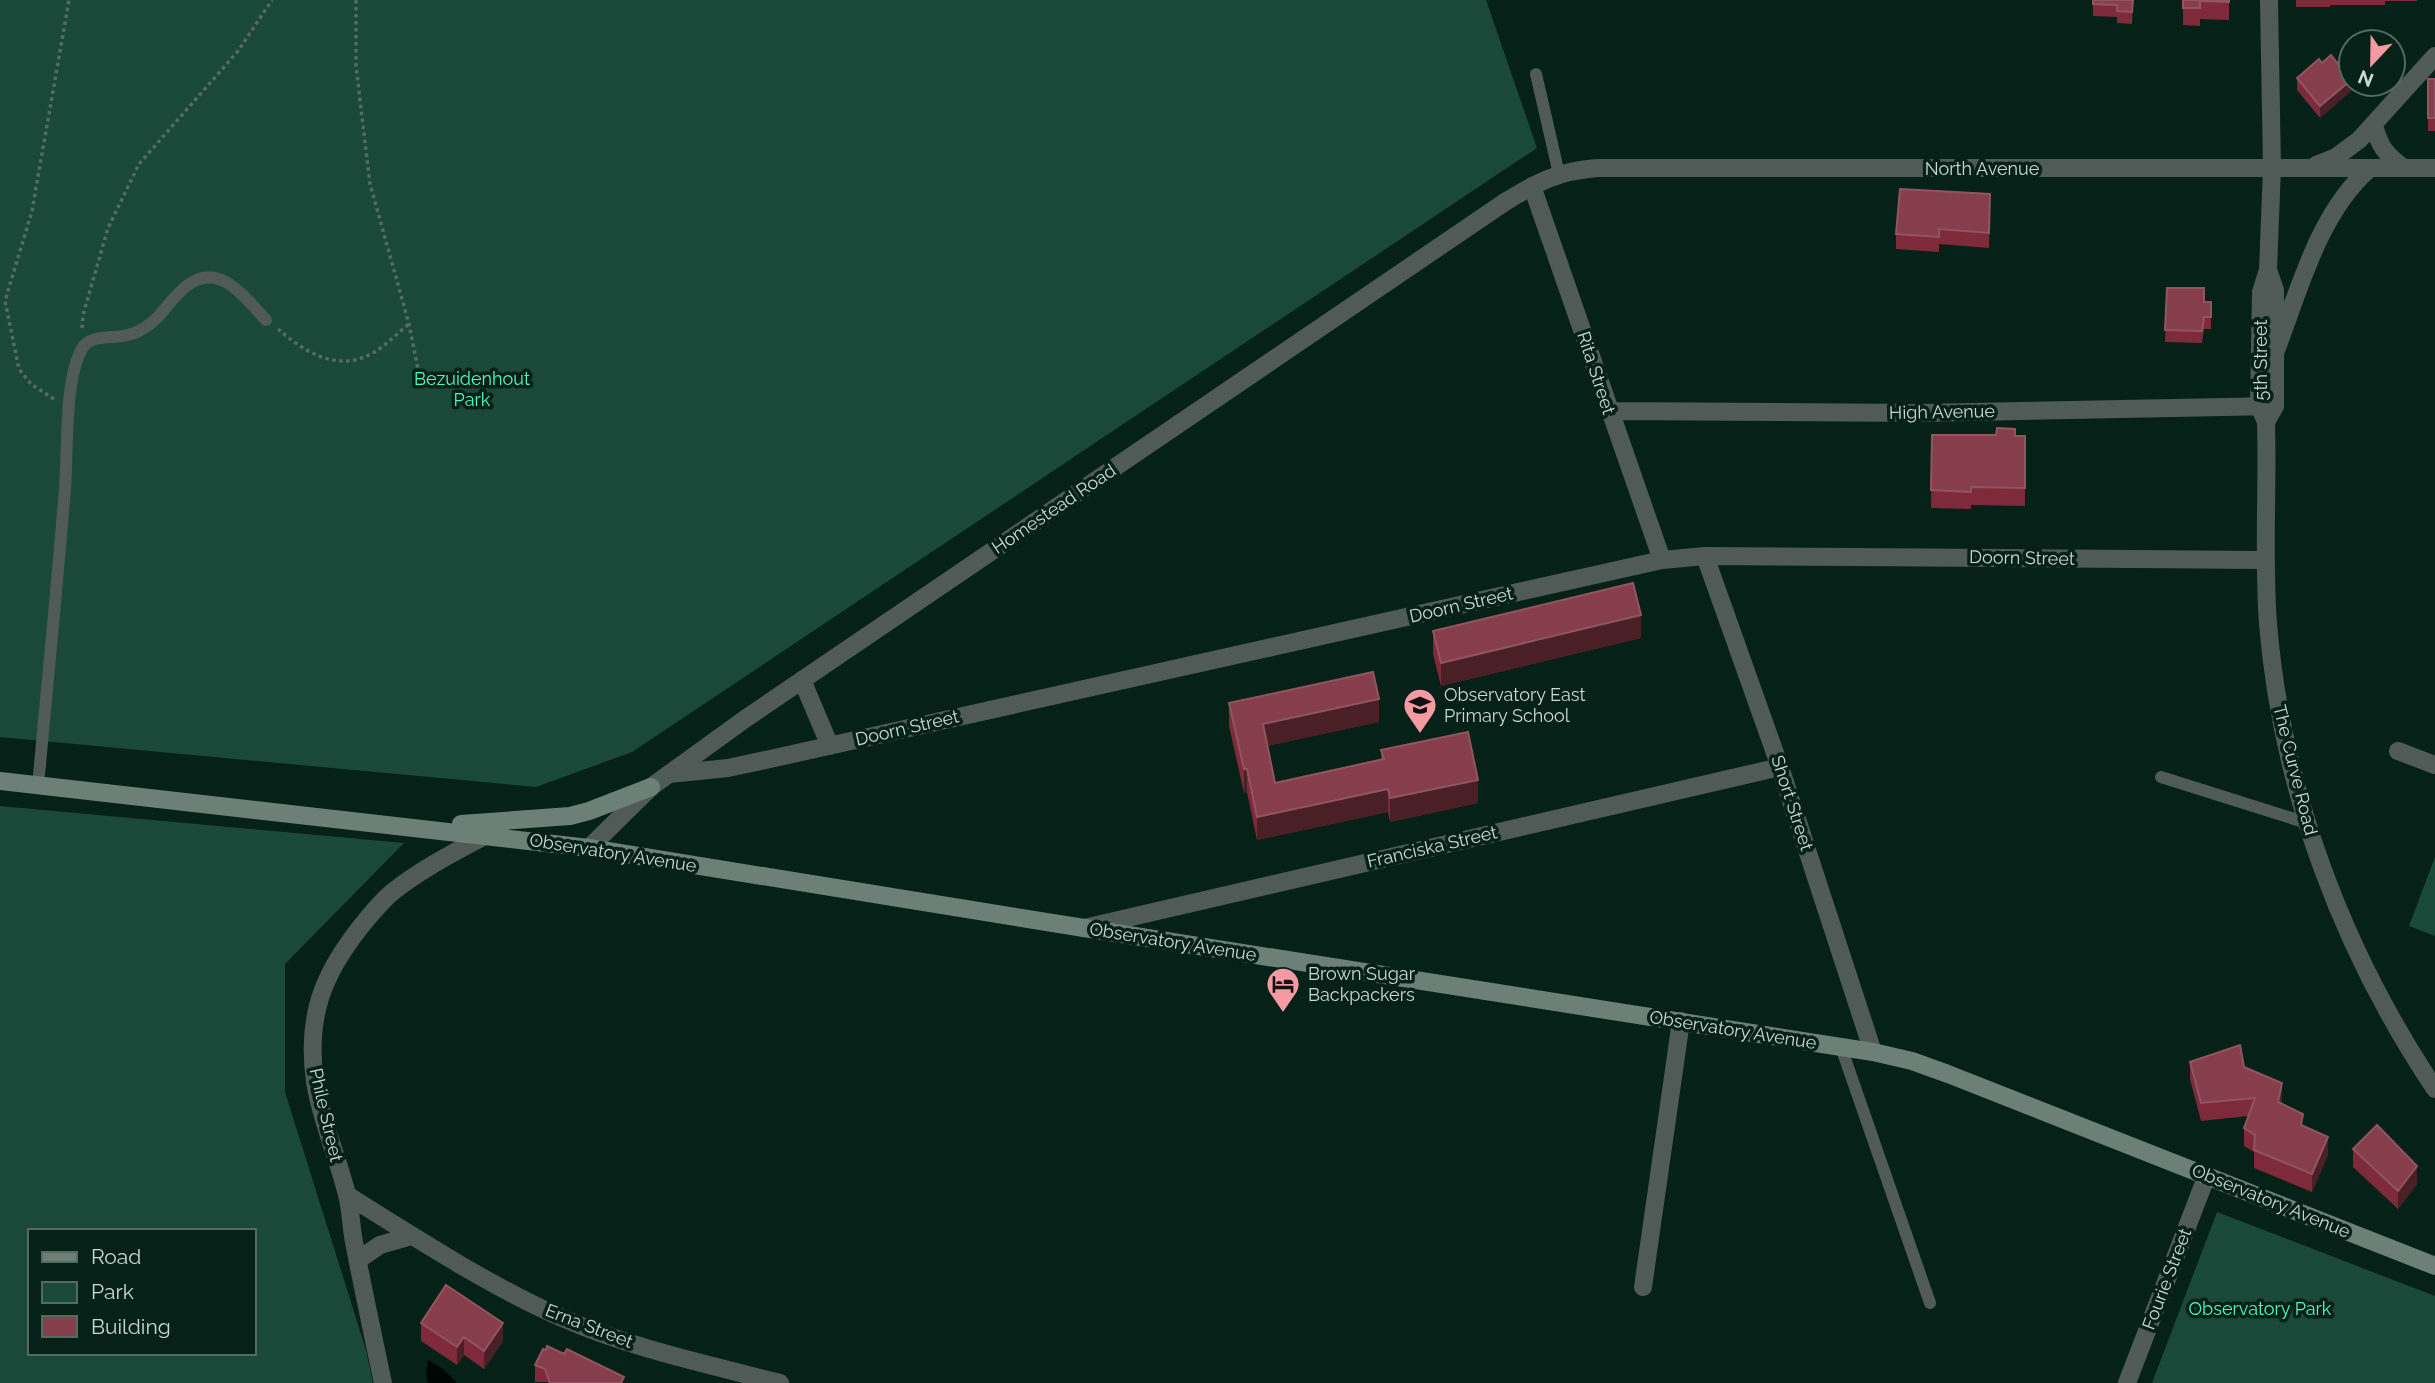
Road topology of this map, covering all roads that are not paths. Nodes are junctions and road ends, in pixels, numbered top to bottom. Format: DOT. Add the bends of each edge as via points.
graph roads {
  1 [pos="2269,0"];
  2 [pos="2435,56"];
  3 [pos="1536,74"];
  4 [pos="2374,124"];
  5 [pos="2272,168"];
  6 [pos="2404,168"];
  7 [pos="2435,168"];
  8 [pos="2306,169"];
  9 [pos="2369,169"];
  10 [pos="1559,174"];
  11 [pos="1532,186"];
  12 [pos="2269,270"];
  13 [pos="266,320"];
  14 [pos="2275,353"];
  15 [pos="1609,411"];
  16 [pos="2267,411"];
  17 [pos="1705,556"];
  18 [pos="1662,560"];
  19 [pos="2265,561"];
  20 [pos="802,680"];
  21 [pos="830,746"];
  22 [pos="2398,751"];
  23 [pos="2435,765"];
  24 [pos="1780,767"];
  25 [pos="669,774"];
  26 [pos="2161,778"];
  27 [pos="0,781"];
  28 [pos="38,786"];
  29 [pos="651,788"];
  30 [pos="2307,823"];
  31 [pos="423,827"];
  32 [pos="486,835"];
  33 [pos="589,848"];
  34 [pos="1084,928"];
  35 [pos="1681,1021"];
  36 [pos="1841,1047"];
  37 [pos="1873,1052"];
  38 [pos="2435,1089"];
  39 [pos="2207,1175"];
  40 [pos="347,1195"];
  41 [pos="411,1236"];
  42 [pos="358,1260"];
  43 [pos="2435,1266"];
  44 [pos="1643,1287"];
  45 [pos="1930,1303"];
  46 [pos="383,1383"];
  47 [pos="780,1383"];
  48 [pos="2127,1383"];
  1 -- 5 [label="street, 5th Street"];
  2 -- 4 [label="street"];
  3 -- 10 [label="lane"];
  4 -- 6 [label="street" via="2379,144"];
  4 -- 8 [label="street" via="2349,149"];
  5 -- 8 [label="street, North Avenue"];
  5 -- 10 [label="street, North Avenue" via="1597,168"];
  5 -- 12 [label="street, 5th Street"];
  6 -- 7 [label="street, North Avenue"];
  6 -- 9 [label="street, North Avenue"];
  8 -- 9 [label="street, North Avenue"];
  9 -- 14 [label="street" via="2331,214"];
  10 -- 11 [label="street, North Avenue"];
  11 -- 15 [label="street, Rita Street"];
  11 -- 20 [label="street, Homestead Road"];
  12 -- 14 [label="street, 5th Street" via="2275,290"];
  12 -- 16 [label="street, 5th Street" via="2261,292"];
  13 -- 28 [label="lane" via="228,282 201,278 185,286 146,328 126,336 94,339 79,355 69,405"];
  14 -- 16 [label="street, 5th Street"];
  15 -- 16 [label="street, High Avenue"];
  15 -- 18 [label="street, Rita Street"];
  16 -- 19 [label="street, The Curve Road"];
  17 -- 18 [label="street, Doorn Street"];
  17 -- 19 [label="street, Doorn Street"];
  17 -- 24 [label="street, Short Street"];
  18 -- 21 [label="street, Doorn Street"];
  19 -- 30 [label="street, The Curve Road" via="2277,702"];
  20 -- 21 [label="street"];
  20 -- 25 [label="street, Homestead Road"];
  21 -- 25 [label="street, Doorn Street" via="728,768"];
  22 -- 23 [label="street"];
  24 -- 34 [label="street, Franciska Street"];
  24 -- 37 [label="street, Short Street"];
  25 -- 29 [label="street, Homestead Road"];
  26 -- 30 [label="lane"];
  27 -- 28 [label="main road, Observatory Avenue"];
  28 -- 31 [label="main road, Observatory Avenue"];
  29 -- 31 [label="main road" via="570,816"];
  29 -- 33 [label="street, Homestead Road"];
  30 -- 38 [label="street, The Curve Road" via="2351,941"];
  31 -- 32 [label="main road, Observatory Avenue"];
  32 -- 33 [label="main road, Observatory Avenue"];
  32 -- 40 [label="street, Phile Street" via="393,891 349,942 322,988 312,1044 315,1083"];
  33 -- 34 [label="main road, Observatory Avenue"];
  34 -- 35 [label="main road, Observatory Avenue"];
  35 -- 36 [label="main road, Observatory Avenue"];
  35 -- 44 [label="street"];
  36 -- 37 [label="main road, Observatory Avenue"];
  36 -- 45 [label="lane"];
  37 -- 39 [label="main road, Observatory Avenue" via="1948,1074"];
  39 -- 43 [label="main road, Observatory Avenue"];
  39 -- 48 [label="street, Fourie Street"];
  40 -- 41 [label="street, Erna Street"];
  40 -- 42 [label="street, Phile Street"];
  41 -- 42 [label="street" via="380,1245"];
  41 -- 47 [label="street, Erna Street" via="560,1317 617,1339"];
  42 -- 46 [label="street, Phile Street"];
}
